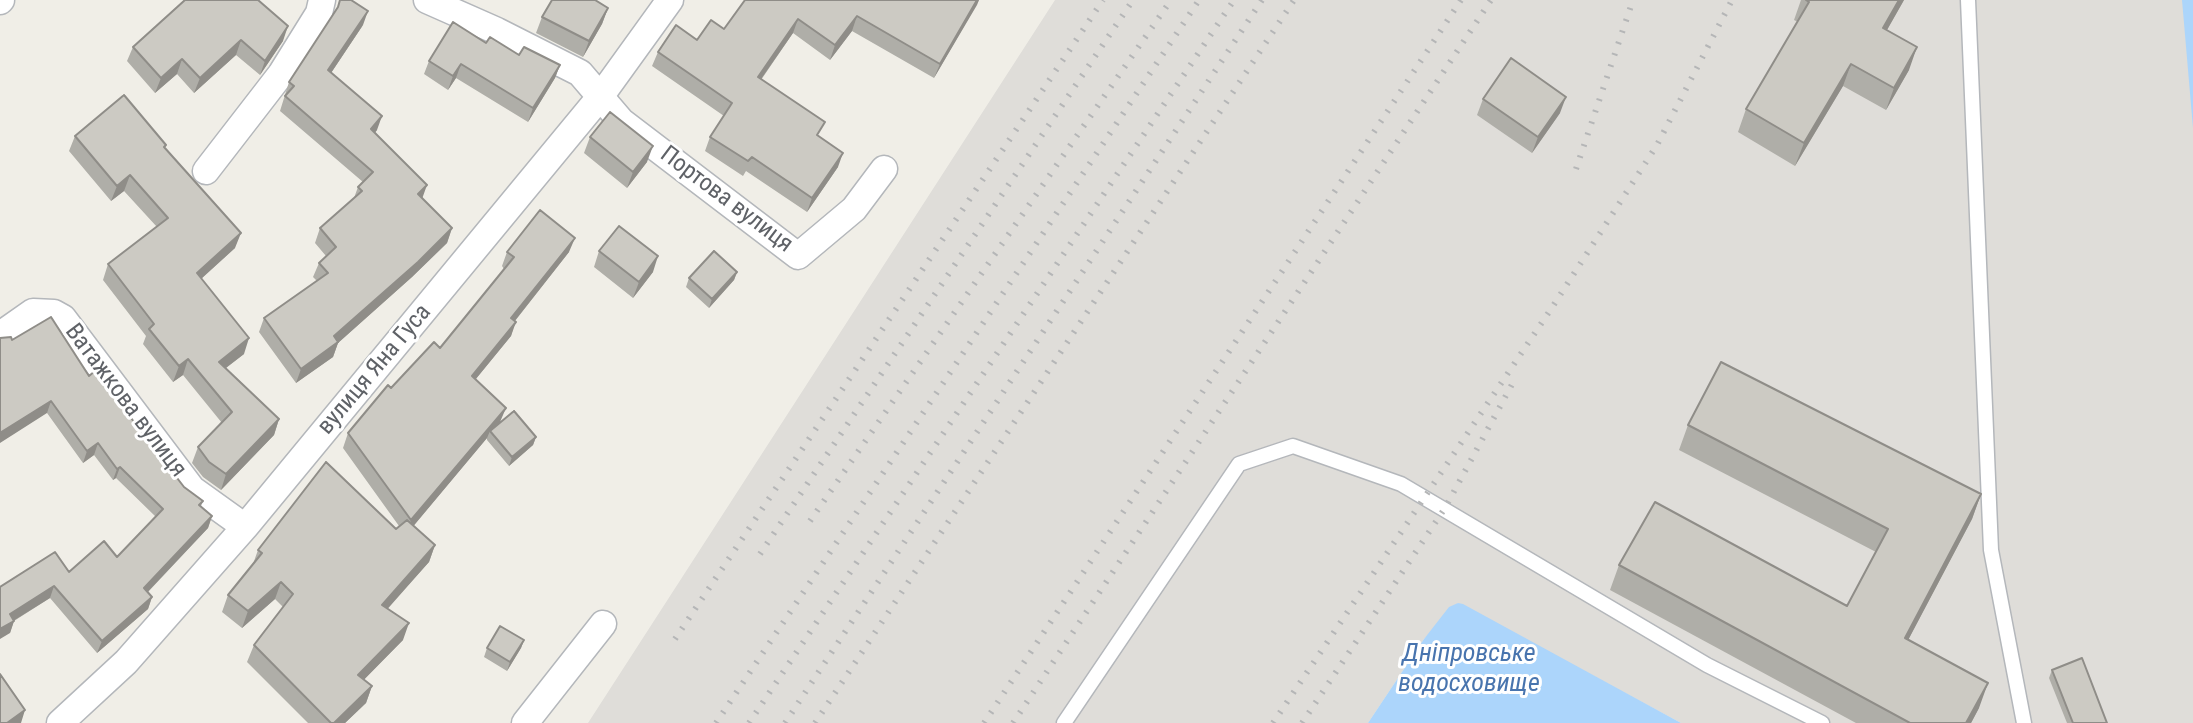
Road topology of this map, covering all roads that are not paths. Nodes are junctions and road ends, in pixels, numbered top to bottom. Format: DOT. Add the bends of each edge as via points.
graph roads {
  1 [pos="322,0"];
  2 [pos="427,0"];
  3 [pos="670,0"];
  4 [pos="1968,0"];
  5 [pos="600,97"];
  6 [pos="884,169"];
  7 [pos="206,171"];
  8 [pos="0,335"];
  9 [pos="245,527"];
  10 [pos="603,624"];
  11 [pos="60,723"];
  12 [pos="525,723"];
  13 [pos="1064,723"];
  14 [pos="1822,723"];
  15 [pos="2024,723"];
  1 -- 7 [label="street" via="281,74"];
  2 -- 5 [label="street" via="580,73"];
  3 -- 5 [label="street, вулиця Яна Гуса"];
  4 -- 15 [label="lane" via="1991,550"];
  5 -- 6 [label="street, Портова вулиця" via="621,121 798,256 854,209"];
  5 -- 9 [label="street, вулиця Яна Гуса"];
  8 -- 9 [label="street, Ватажкова вулиця" via="33,312 63,318 192,489"];
  9 -- 11 [label="street, вулиця Яна Гуса" via="126,662"];
  10 -- 12 [label="street"];
  13 -- 14 [label="lane" via="1239,464 1293,446 1401,484 1707,665"];
}
